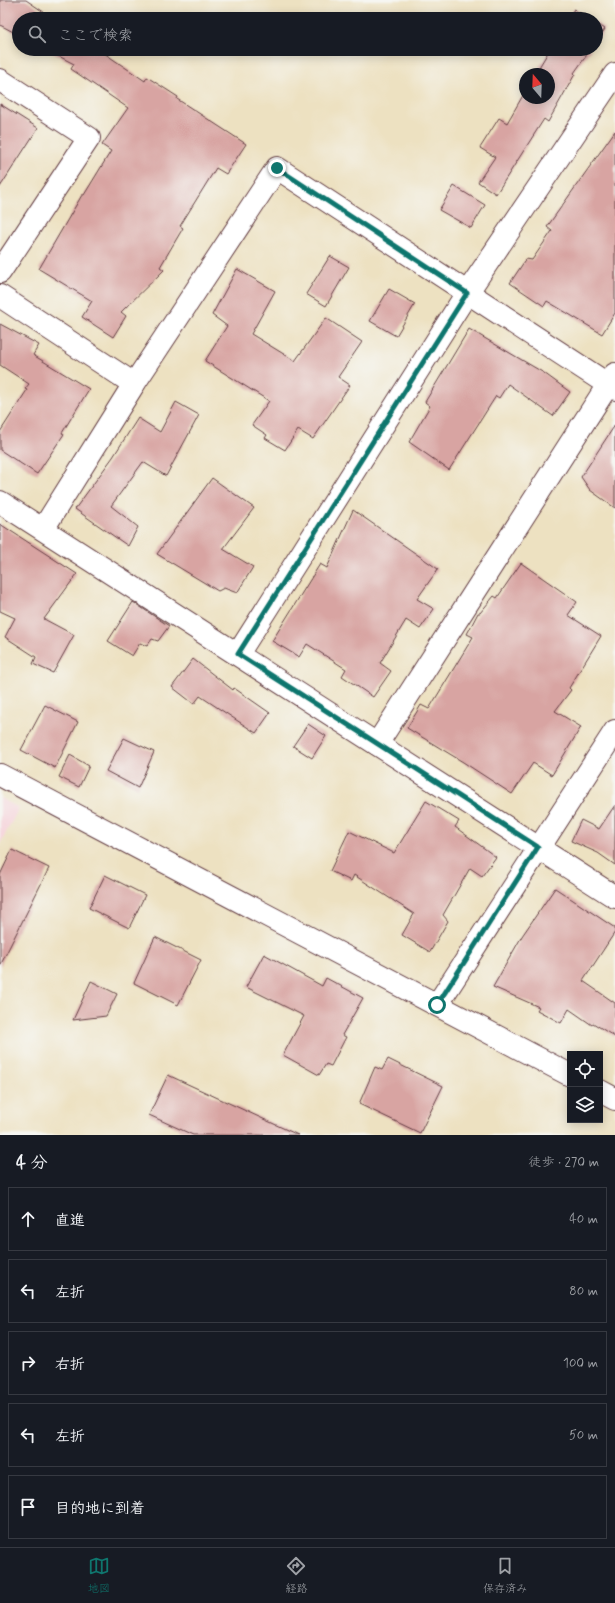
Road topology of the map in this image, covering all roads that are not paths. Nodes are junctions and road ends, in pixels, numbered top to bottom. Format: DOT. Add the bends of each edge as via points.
graph roads {
  1 [pos="615,74"];
  2 [pos="0,80"];
  3 [pos="0,272"];
  4 [pos="467,293"];
  5 [pos="0,296"];
  6 [pos="613,383"];
  7 [pos="134,384"];
  8 [pos="0,502"];
  9 [pos="43,529"];
  10 [pos="238,654"];
  11 [pos="615,731"];
  12 [pos="377,744"];
  13 [pos="0,775"];
  14 [pos="538,847"];
  15 [pos="615,897"];
  16 [pos="437,1005"];
  17 [pos="567,1073"];
  18 [pos="603,1093"];
  19 [pos="615,1099"];
  1 -- 4 [label="street"];
  2 -- 3 [label="street" via="89,138"];
  4 -- 6 [label="street"];
  4 -- 7 [label="street" via="277,168"];
  4 -- 10 [label="street"];
  5 -- 7 [label="street"];
  6 -- 12 [label="street"];
  7 -- 9 [label="street"];
  8 -- 9 [label="street"];
  9 -- 10 [label="street"];
  10 -- 12 [label="street"];
  11 -- 14 [label="street"];
  12 -- 14 [label="street"];
  13 -- 16 [label="street"];
  14 -- 15 [label="street"];
  14 -- 16 [label="street"];
  16 -- 17 [label="street"];
  18 -- 19 [label="street"];
}
